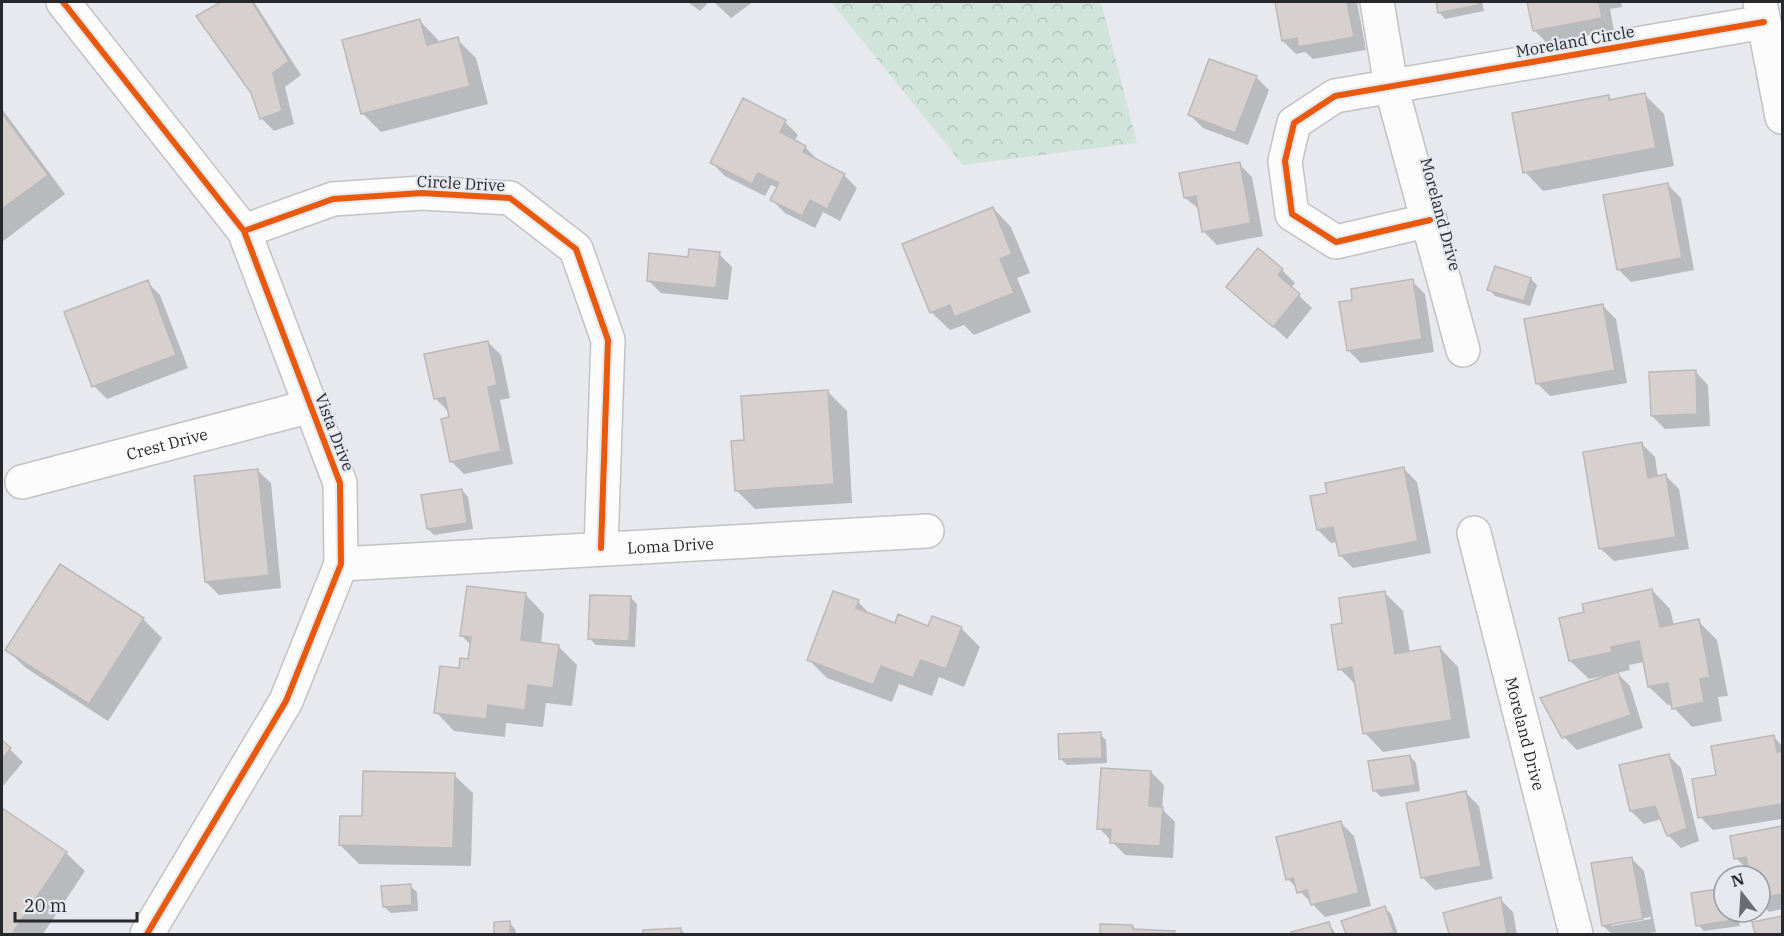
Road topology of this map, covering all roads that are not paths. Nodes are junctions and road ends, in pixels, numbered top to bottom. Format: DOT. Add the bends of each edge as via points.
graph roads {
  1 [pos="63,2"];
  2 [pos="1377,2"];
  3 [pos="1762,12"];
  4 [pos="1391,86"];
  5 [pos="1782,117"];
  6 [pos="1430,220"];
  7 [pos="244,231"];
  8 [pos="1464,350"];
  9 [pos="311,406"];
  10 [pos="22,482"];
  11 [pos="927,531"];
  12 [pos="1474,533"];
  13 [pos="600,548"];
  14 [pos="341,564"];
  15 [pos="147,934"];
  16 [pos="1576,934"];
  1 -- 7 [label="street, Vista Drive"];
  2 -- 4 [label="street, Moreland Drive"];
  3 -- 4 [label="street, Moreland Circle"];
  3 -- 5 [label="street"];
  4 -- 6 [label="street, Moreland Drive"];
  4 -- 6 [label="street, Moreland Circle" via="1335,96 1294,123 1286,161 1292,214 1336,242"];
  6 -- 8 [label="street, Moreland Drive"];
  7 -- 9 [label="street, Vista Drive"];
  7 -- 13 [label="street, Circle Drive" via="333,200 422,193 510,198 576,249 608,340"];
  9 -- 10 [label="street, Crest Drive"];
  9 -- 14 [label="street, Vista Drive" via="340,483"];
  11 -- 13 [label="street, Loma Drive"];
  12 -- 16 [label="street, Moreland Drive"];
  13 -- 14 [label="street, Loma Drive"];
  14 -- 15 [label="street, Vista Drive" via="286,701"];
}
